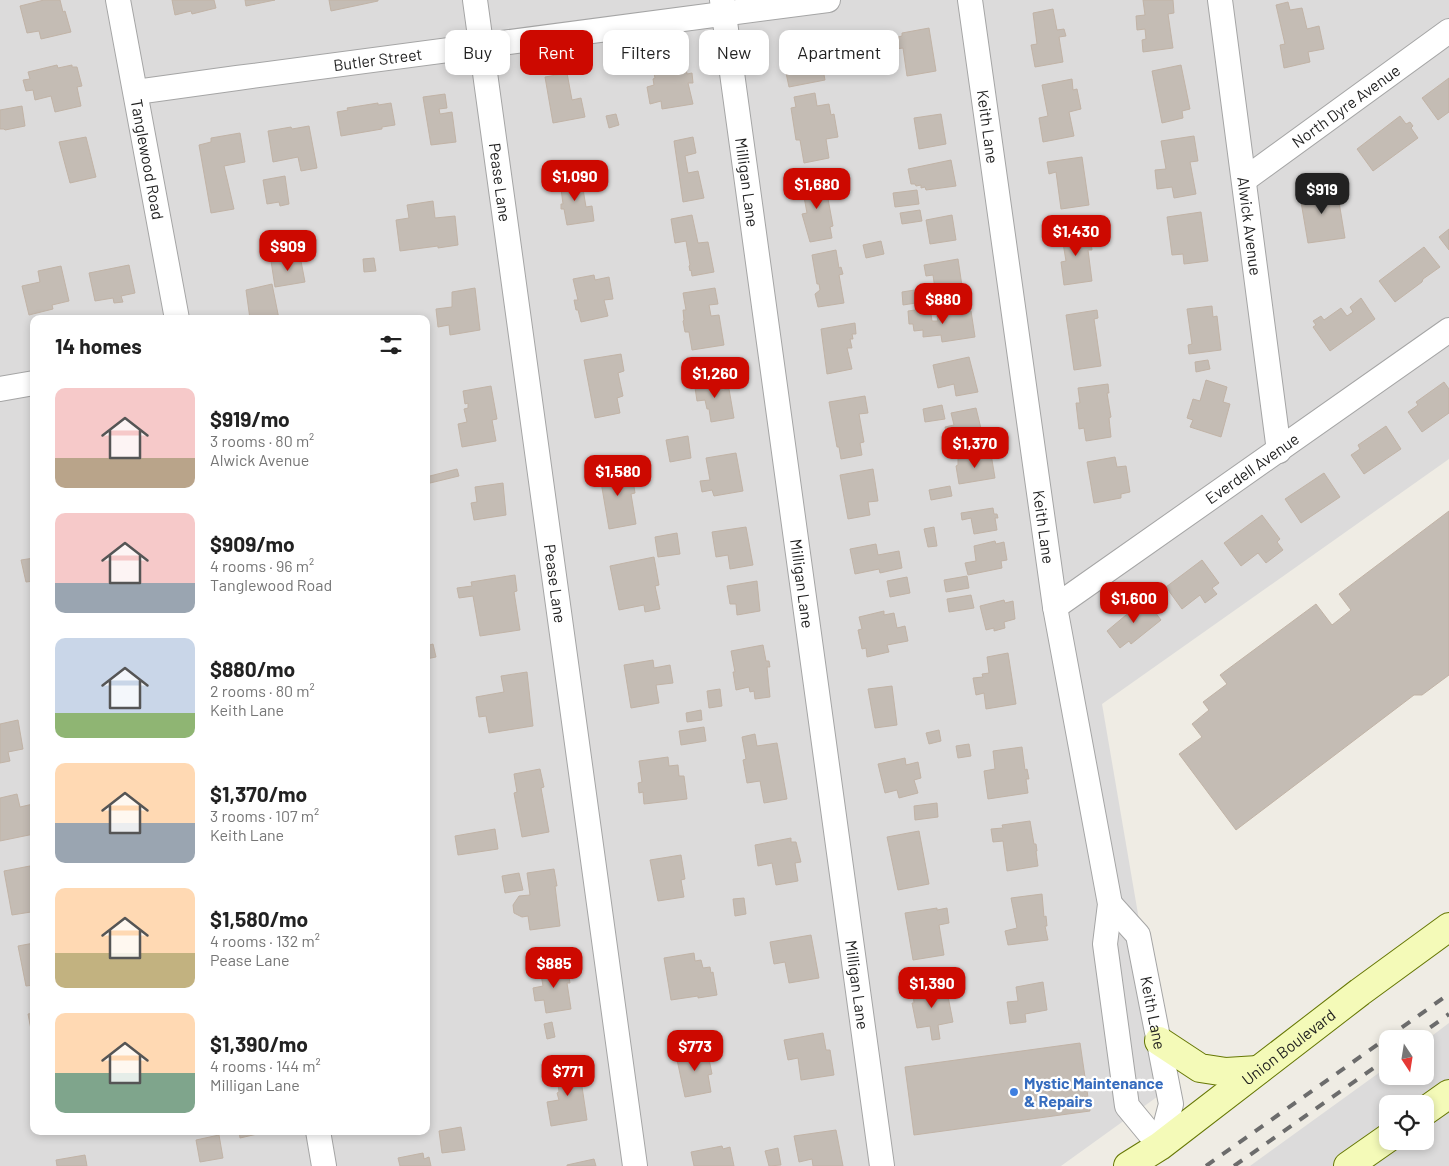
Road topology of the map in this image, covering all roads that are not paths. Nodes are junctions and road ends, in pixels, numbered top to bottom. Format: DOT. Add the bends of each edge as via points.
graph roads {
  1 [pos="118,0"];
  2 [pos="475,0"];
  3 [pos="828,0"];
  4 [pos="970,0"];
  5 [pos="1220,0"];
  6 [pos="723,7"];
  7 [pos="479,30"];
  8 [pos="1449,31"];
  9 [pos="510,41"];
  10 [pos="445,51"];
  11 [pos="485,75"];
  12 [pos="136,92"];
  13 [pos="1244,180"];
  14 [pos="176,315"];
  15 [pos="1449,330"];
  16 [pos="30,384"];
  17 [pos="0,389"];
  18 [pos="1279,451"];
  19 [pos="1055,607"];
  20 [pos="1110,904"];
  21 [pos="1449,927"];
  22 [pos="1159,1041"];
  23 [pos="1258,1070"];
  24 [pos="1449,1094"];
  25 [pos="1434,1105"];
  26 [pos="319,1135"];
  27 [pos="1379,1144"];
  28 [pos="1160,1146"];
  29 [pos="324,1166"];
  30 [pos="635,1166"];
  31 [pos="882,1166"];
  32 [pos="1128,1166"];
  33 [pos="1348,1166"];
  1 -- 12 [label="street, Tanglewood Road"];
  2 -- 7 [label="street, Pease Lane"];
  3 -- 6 [label="street, Butler Street"];
  4 -- 19 [label="street, Keith Lane"];
  5 -- 13 [label="street, Alwick Avenue"];
  6 -- 9 [label="street, Butler Street"];
  6 -- 31 [label="street, Milligan Lane"];
  8 -- 13 [label="street, North Dyre Avenue"];
  10 -- 12 [label="street, Butler Street"];
  11 -- 30 [label="street, Pease Lane"];
  12 -- 14 [label="street, Tanglewood Road"];
  13 -- 18 [label="street, Alwick Avenue"];
  15 -- 18 [label="street, Everdell Avenue"];
  16 -- 17 [label="street"];
  18 -- 19 [label="street, Everdell Avenue"];
  19 -- 20 [label="street, Keith Lane"];
  20 -- 22 [label="street, Keith Lane" via="1138,935"];
  20 -- 28 [label="street, Keith Lane" via="1105,944 1127,1106"];
  21 -- 23 [label="main road, Union Boulevard"];
  22 -- 23 [label="main road" via="1200,1068 1226,1072"];
  22 -- 28 [label="street, Keith Lane" via="1172,1104"];
  23 -- 28 [label="main road, Union Boulevard"];
  24 -- 25 [label="main road"];
  26 -- 29 [label="street"];
  27 -- 33 [label="main road"];
  28 -- 32 [label="main road, Union Boulevard"];
}
